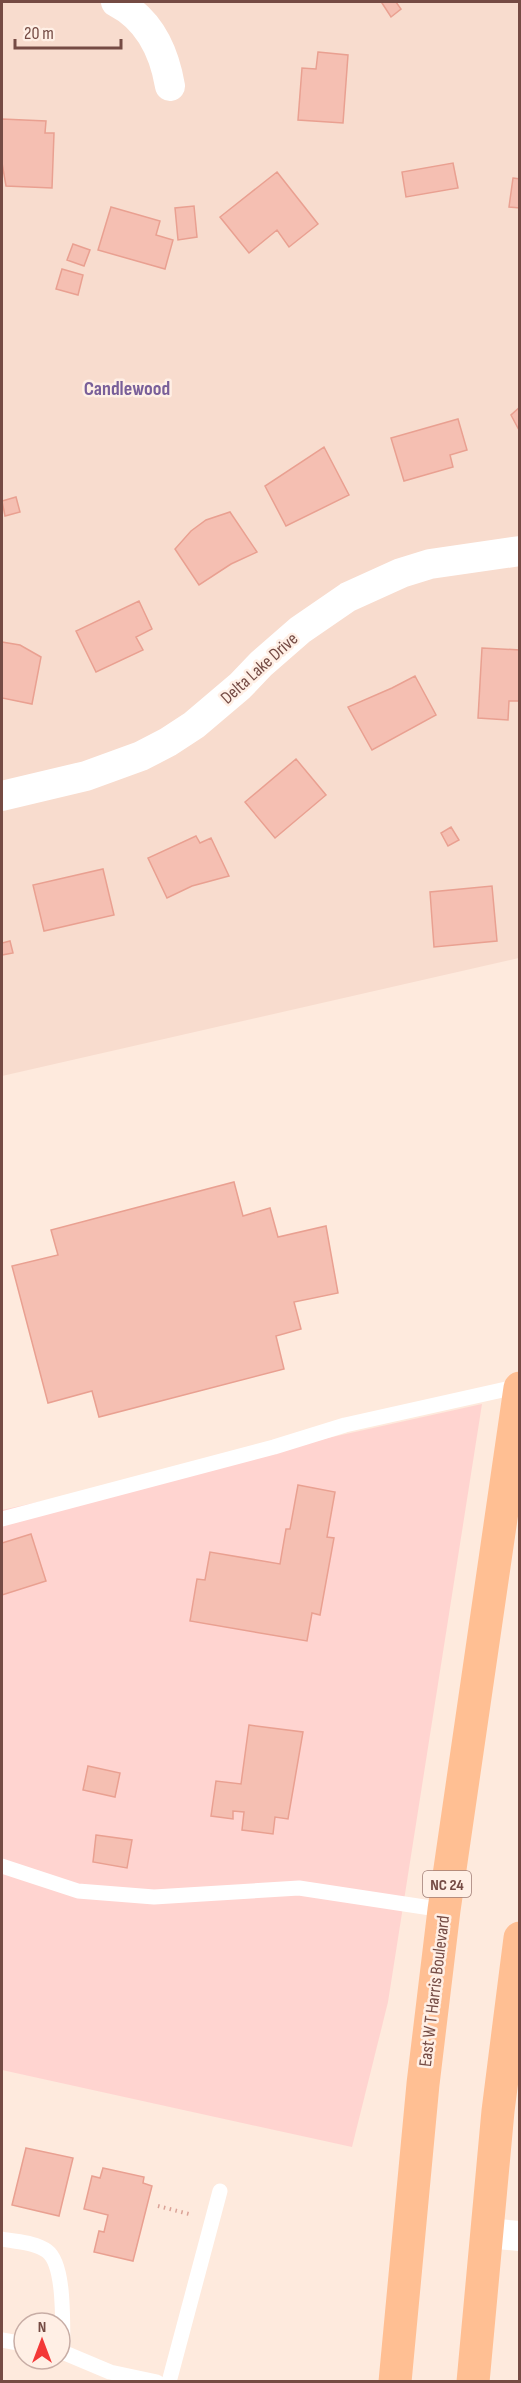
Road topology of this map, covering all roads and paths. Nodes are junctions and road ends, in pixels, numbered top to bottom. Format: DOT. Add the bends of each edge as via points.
graph roads {
  1 [pos="116,2"];
  2 [pos="170,86"];
  3 [pos="519,551"];
  4 [pos="2,796"];
  5 [pos="519,1387"];
  6 [pos="2,1519"];
  7 [pos="2,1866"];
  8 [pos="444,1910"];
  9 [pos="519,1938"];
  10 [pos="220,2191"];
  11 [pos="486,2234"];
  12 [pos="519,2236"];
  13 [pos="2,2239"];
  14 [pos="60,2311"];
  15 [pos="72,2356"];
  16 [pos="157,2382"];
  17 [pos="169,2382"];
  18 [pos="395,2382"];
  19 [pos="473,2382"];
  1 -- 2 [label="street" via="129,8 151,31 165,60"];
  3 -- 4 [label="street, Delta Lake Drive" via="430,564 348,597 300,630 240,686 168,742 86,776"];
  5 -- 6 [label="lane" via="345,1425"];
  5 -- 8 [label="main road, East W T Harris Boulevard / NC 24"];
  7 -- 8 [label="lane" via="78,1891 154,1897 299,1888"];
  8 -- 18 [label="main road, East W T Harris Boulevard / NC 24"];
  9 -- 11 [label="main road"];
  10 -- 17 [label="lane"];
  11 -- 12 [label="street"];
  11 -- 19 [label="main road"];
  13 -- 14 [label="lane" via="46,2249 54,2258 59,2272"];
  15 -- 16 [label="lane" via="110,2372"];
}
